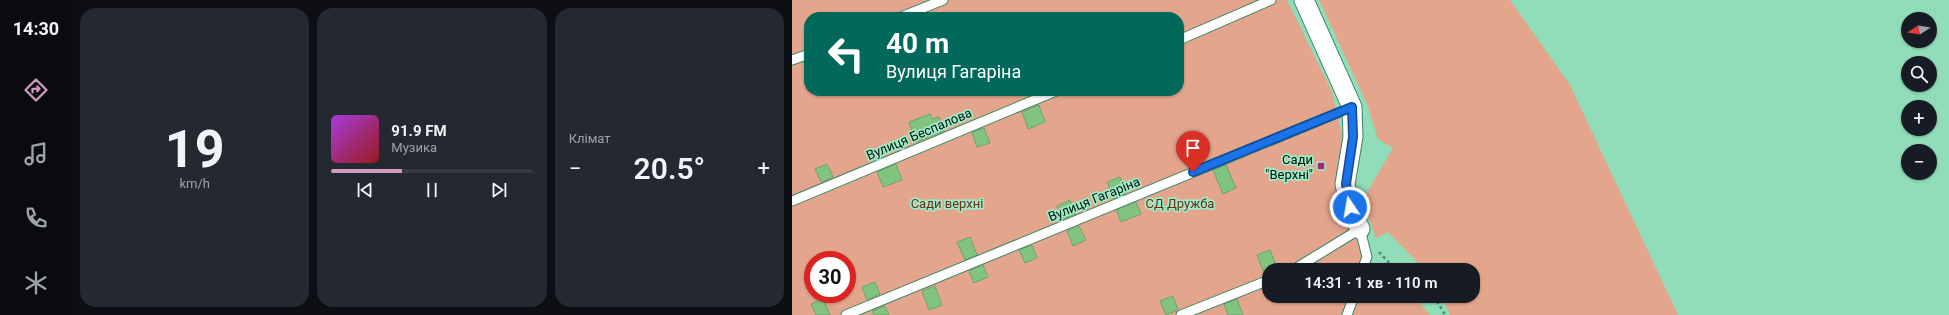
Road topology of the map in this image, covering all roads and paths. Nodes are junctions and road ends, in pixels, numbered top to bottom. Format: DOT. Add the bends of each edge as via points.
graph roads {
  1 [pos="943,0"];
  2 [pos="1271,0"];
  3 [pos="1304,0"];
  4 [pos="913,12"];
  5 [pos="1184,38"];
  6 [pos="804,56"];
  7 [pos="792,60"];
  8 [pos="1044,96"];
  9 [pos="1352,107"];
  10 [pos="792,201"];
  11 [pos="1360,229"];
  12 [pos="1304,263"];
  13 [pos="1365,263"];
  14 [pos="1262,283"];
  15 [pos="1351,303"];
  16 [pos="1438,303"];
  17 [pos="846,315"];
  18 [pos="1181,315"];
  19 [pos="1347,315"];
  20 [pos="1445,315"];
  1 -- 4 [label="lane"];
  2 -- 5 [label="lane"];
  3 -- 9 [label="street"];
  6 -- 7 [label="lane"];
  8 -- 10 [label="lane, Вулиця Беспалова"];
  9 -- 11 [label="street" via="1353,137 1346,184 1350,207"];
  9 -- 17 [label="lane, Вулиця Гагаріна"];
  11 -- 12 [label="lane"];
  11 -- 13 [label="lane" via="1367,257"];
  14 -- 18 [label="lane"];
  15 -- 19 [label="lane"];
  16 -- 20 [label="path"];
}
